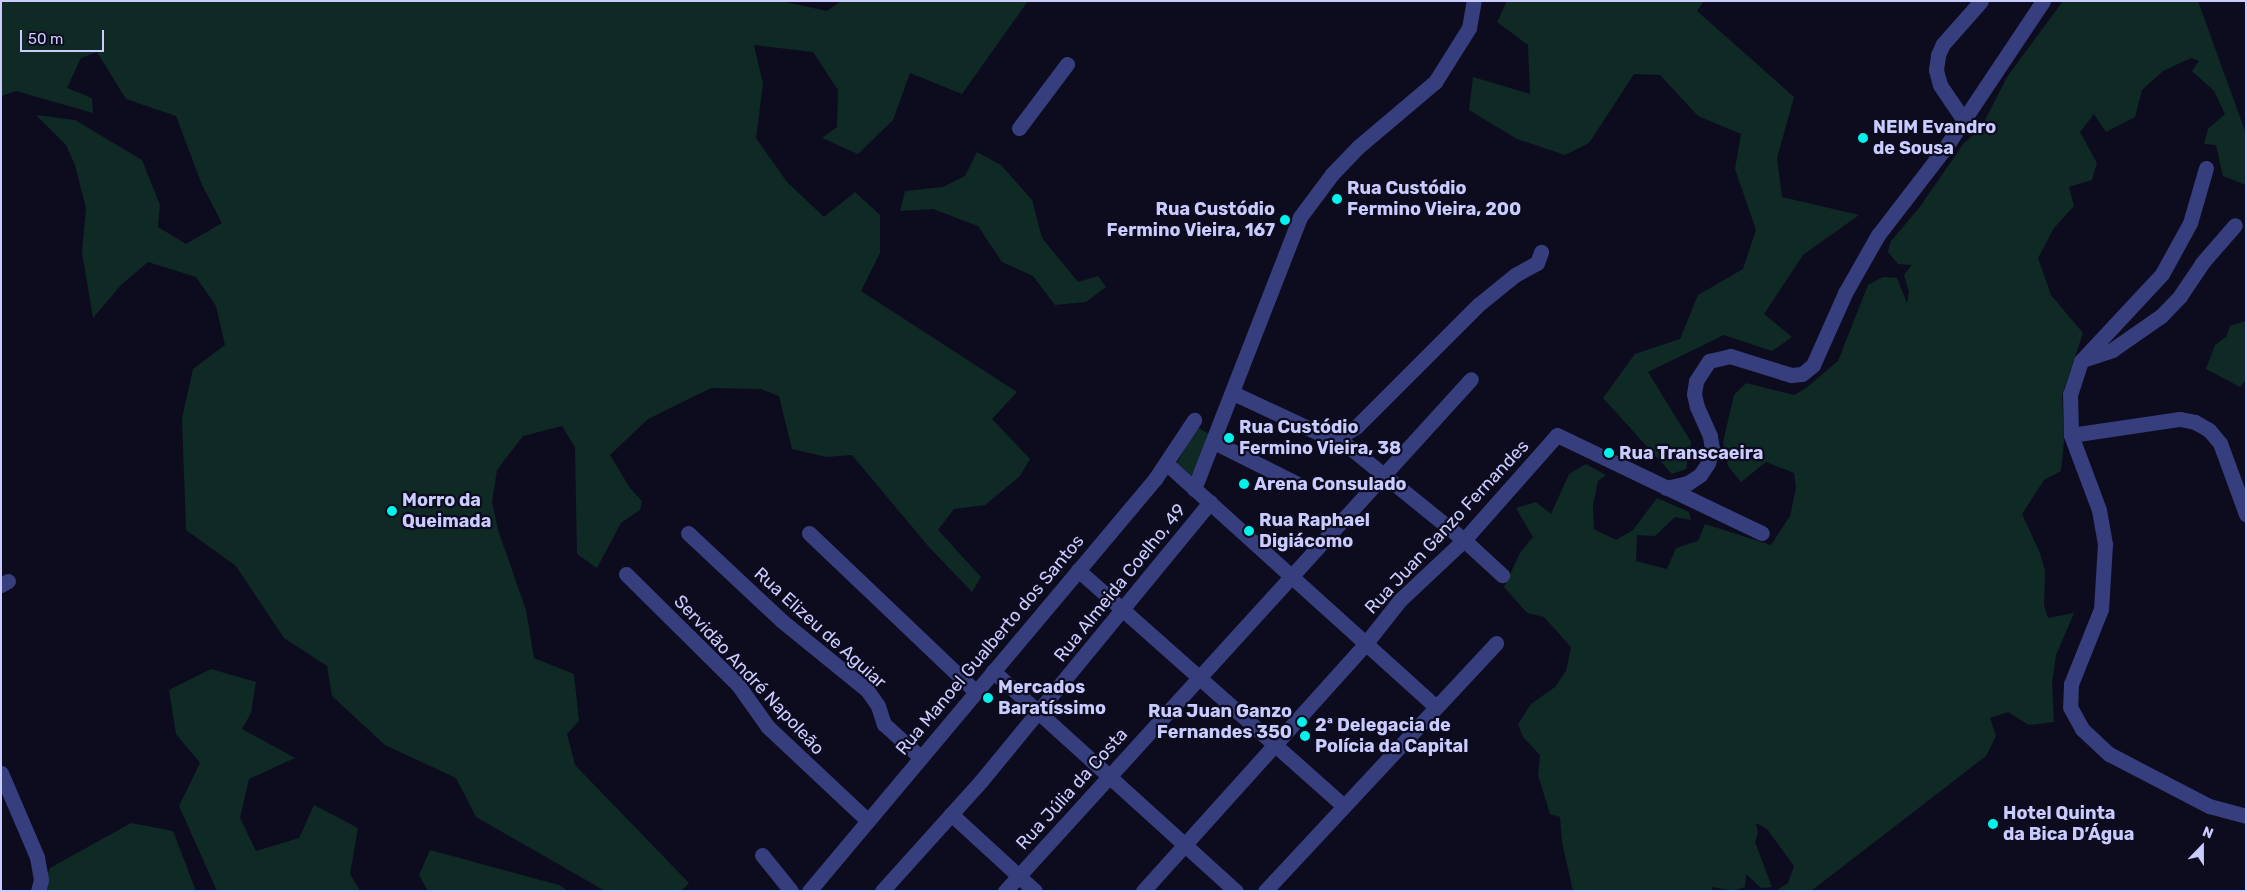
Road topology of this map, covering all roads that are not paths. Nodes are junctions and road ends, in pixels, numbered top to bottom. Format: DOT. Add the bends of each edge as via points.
graph roads {
  1 [pos="1474,1"];
  2 [pos="1981,1"];
  3 [pos="2043,1"];
  4 [pos="1068,64"];
  5 [pos="1964,119"];
  6 [pos="1019,128"];
  7 [pos="2206,168"];
  8 [pos="2235,225"];
  9 [pos="1541,252"];
  10 [pos="2081,361"];
  11 [pos="1471,379"];
  12 [pos="1233,393"];
  13 [pos="1194,420"];
  14 [pos="2071,435"];
  15 [pos="1216,438"];
  16 [pos="1338,438"];
  17 [pos="1166,463"];
  18 [pos="1382,476"];
  19 [pos="1298,484"];
  20 [pos="1666,488"];
  21 [pos="1194,489"];
  22 [pos="1210,502"];
  23 [pos="2246,514"];
  24 [pos="688,533"];
  25 [pos="809,533"];
  26 [pos="1762,533"];
  27 [pos="1464,540"];
  28 [pos="1078,570"];
  29 [pos="626,574"];
  30 [pos="1502,575"];
  31 [pos="1291,576"];
  32 [pos="1123,609"];
  33 [pos="1496,642"];
  34 [pos="1366,643"];
  35 [pos="993,671"];
  36 [pos="1199,677"];
  37 [pos="976,692"];
  38 [pos="1434,705"];
  39 [pos="1038,712"];
  40 [pos="1275,744"];
  41 [pos="920,757"];
  42 [pos="1,773"];
  43 [pos="1109,776"];
  44 [pos="1344,805"];
  45 [pos="951,814"];
  46 [pos="2246,816"];
  47 [pos="868,820"];
  48 [pos="1185,844"];
  49 [pos="762,855"];
  50 [pos="1018,876"];
  51 [pos="38,891"];
  52 [pos="791,891"];
  53 [pos="809,891"];
  54 [pos="882,891"];
  55 [pos="1005,891"];
  56 [pos="1035,891"];
  57 [pos="1143,891"];
  58 [pos="1236,891"];
  59 [pos="1265,891"];
  1 -- 12 [label="street" via="1470,28 1439,77 1340,165 1300,218"];
  2 -- 5 [label="street" via="1948,38 1938,55 1936,70 1940,85"];
  3 -- 5 [label="street"];
  4 -- 6 [label="street"];
  5 -- 20 [label="street" via="1869,250 1845,293 1813,365 1802,374 1777,373 1730,356 1708,361 1696,381 1694,394 1696,408 1710,436 1712,449 1708,463 1700,475 1688,483"];
  7 -- 10 [label="street" via="2190,223 2162,274"];
  8 -- 10 [label="street" via="2161,316 2112,350"];
  9 -- 16 [label="street" via="1537,263 1515,275 1478,305 1357,426"];
  10 -- 14 [label="street" via="2070,394"];
  11 -- 18 [label="street, Rua Júlia da Costa"];
  12 -- 15 [label="street"];
  12 -- 16 [label="street" via="1323,435"];
  13 -- 17 [label="street, Rua Manoel Gualberto dos Santos"];
  14 -- 23 [label="street" via="2180,419 2195,422 2210,430 2220,443"];
  14 -- 46 [label="street" via="2099,510 2105,544 2101,609 2071,684 2070,707 2082,730 2109,754 2209,806"];
  15 -- 19 [label="street"];
  15 -- 21 [label="street"];
  16 -- 18 [label="street"];
  17 -- 21 [label="street"];
  17 -- 28 [label="street, Rua Manoel Gualberto dos Santos"];
  18 -- 27 [label="street"];
  18 -- 31 [label="street, Rua Júlia da Costa"];
  20 -- 26 [label="street"];
  20 -- 27 [label="street, Rua Juan Ganzo Fernandes" via="1557,435"];
  21 -- 22 [label="street"];
  22 -- 31 [label="street"];
  22 -- 32 [label="street, Rua Almeida Coelho, 49"];
  24 -- 41 [label="street, Rua Elizeu de Aguiar" via="782,621 867,690 878,706 884,724"];
  25 -- 37 [label="street"];
  27 -- 30 [label="street"];
  27 -- 34 [label="street, Rua Juan Ganzo Fernandes" via="1400,600"];
  28 -- 32 [label="street"];
  28 -- 35 [label="street, Rua Manoel Gualberto dos Santos"];
  29 -- 47 [label="street, Servidão André Napoleão" via="738,685 768,727"];
  31 -- 34 [label="street"];
  31 -- 36 [label="street, Rua Júlia da Costa"];
  32 -- 36 [label="street"];
  32 -- 39 [label="street, Rua Almeida Coelho, 49"];
  33 -- 38 [label="street"];
  34 -- 38 [label="street"];
  34 -- 40 [label="street, Rua Juan Ganzo Fernandes"];
  35 -- 37 [label="street, Rua Manoel Gualberto dos Santos"];
  35 -- 39 [label="street"];
  36 -- 40 [label="street"];
  36 -- 43 [label="street, Rua Júlia da Costa"];
  37 -- 41 [label="street, Rua Manoel Gualberto dos Santos"];
  38 -- 44 [label="street"];
  39 -- 43 [label="street"];
  39 -- 45 [label="street, Rua Almeida Coelho, 49"];
  40 -- 44 [label="street"];
  40 -- 48 [label="street, Rua Juan Ganzo Fernandes"];
  41 -- 47 [label="street, Rua Manoel Gualberto dos Santos"];
  42 -- 51 [label="street" via="37,857 41,880"];
  43 -- 48 [label="street"];
  43 -- 50 [label="street, Rua Júlia da Costa"];
  44 -- 59 [label="street"];
  45 -- 50 [label="street"];
  45 -- 54 [label="street, Rua Almeida Coelho, 49"];
  47 -- 53 [label="street, Rua Manoel Gualberto dos Santos"];
  48 -- 57 [label="street, Rua Juan Ganzo Fernandes"];
  48 -- 58 [label="street"];
  49 -- 52 [label="street"];
  50 -- 55 [label="street, Rua Júlia da Costa"];
  50 -- 56 [label="street"];
}
